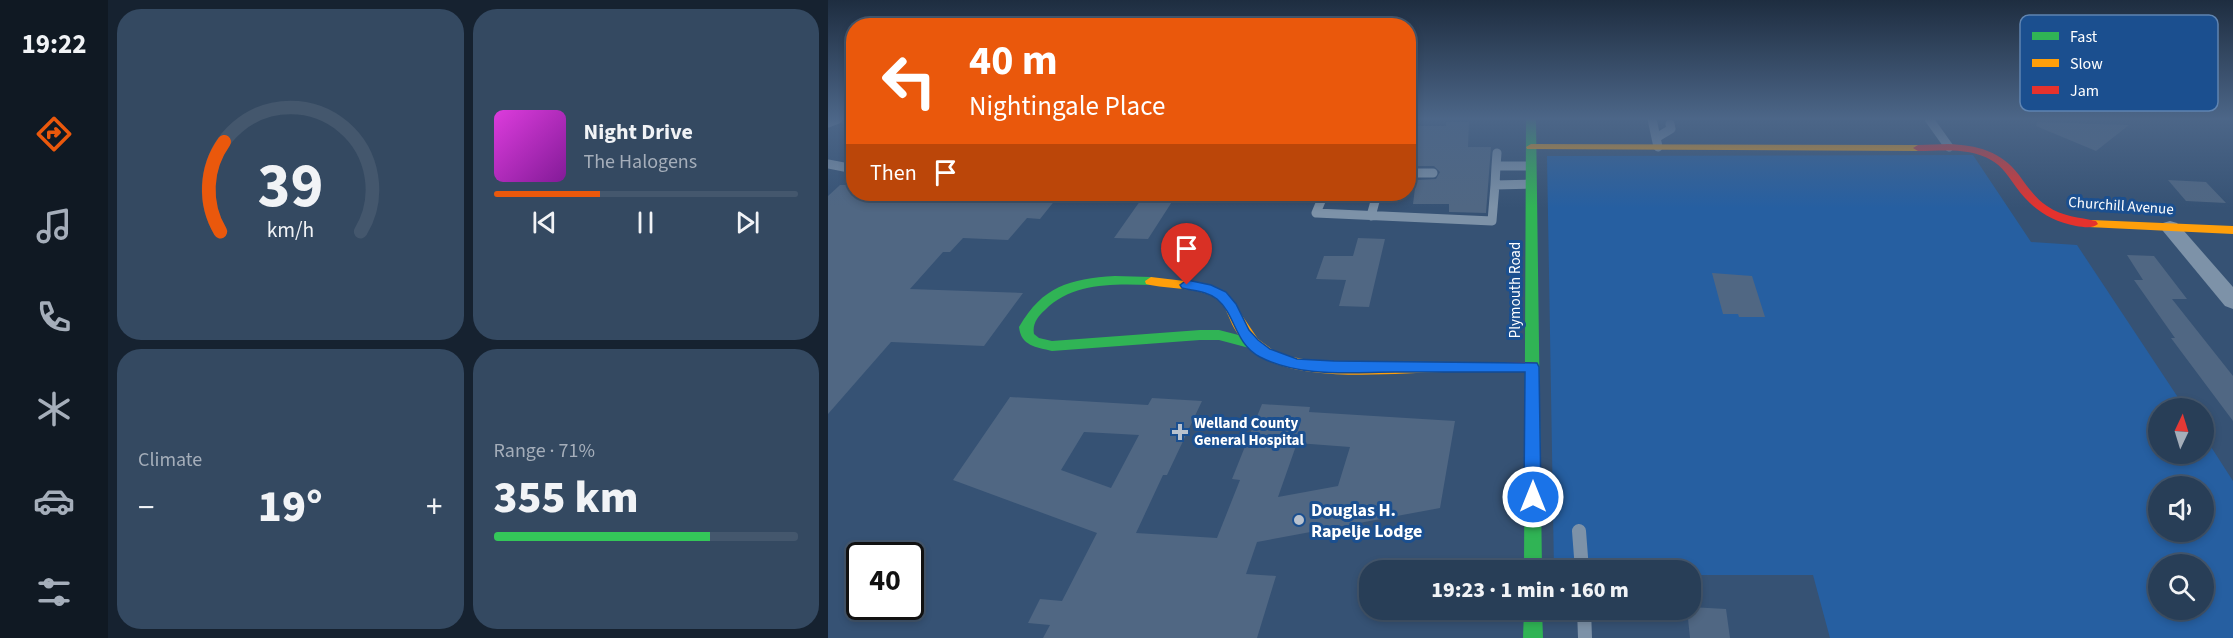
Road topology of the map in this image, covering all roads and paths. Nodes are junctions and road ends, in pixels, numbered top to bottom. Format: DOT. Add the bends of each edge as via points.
graph roads {
  1 [pos="1531,149"];
  2 [pos="1973,149"];
  3 [pos="1497,153"];
  4 [pos="828,164"];
  5 [pos="1496,166"];
  6 [pos="1531,166"];
  7 [pos="846,167"];
  8 [pos="1416,173"];
  9 [pos="1433,173"];
  10 [pos="1531,184"];
  11 [pos="1495,185"];
  12 [pos="1320,201"];
  13 [pos="1375,201"];
  14 [pos="1371,216"];
  15 [pos="2170,227"];
  16 [pos="2233,230"];
  17 [pos="2233,301"];
  18 [pos="1253,344"];
  19 [pos="1532,367"];
  20 [pos="1580,531"];
  21 [pos="1533,560"];
  22 [pos="1581,560"];
  23 [pos="1533,620"];
  24 [pos="1584,620"];
  25 [pos="1533,638"];
  26 [pos="1585,638"];
  1 -- 6 [label="street, Plymouth Road"];
  2 -- 15 [label="street, Churchill Avenue" via="1997,157 2034,202 2059,218"];
  3 -- 5 [label="lane"];
  4 -- 7 [label="lane"];
  5 -- 6 [label="lane"];
  5 -- 11 [label="lane"];
  6 -- 10 [label="street, Plymouth Road"];
  8 -- 9 [label="lane"];
  10 -- 11 [label="lane"];
  10 -- 19 [label="street, Plymouth Road"];
  11 -- 14 [label="lane" via="1492,221"];
  12 -- 14 [label="lane" via="1316,213"];
  13 -- 14 [label="lane"];
  15 -- 16 [label="street, Churchill Avenue"];
  15 -- 17 [label="street"];
  18 -- 18 [label="street" via="1221,296 1187,285 1107,280 1080,283 1046,298 1026,326 1034,342 1053,346 1200,335"];
  18 -- 19 [label="street" via="1279,359 1314,366"];
  19 -- 21 [label="street, Plymouth Road"];
  20 -- 22 [label="lane"];
  23 -- 25 [label="street"];
  24 -- 26 [label="lane"];
}
